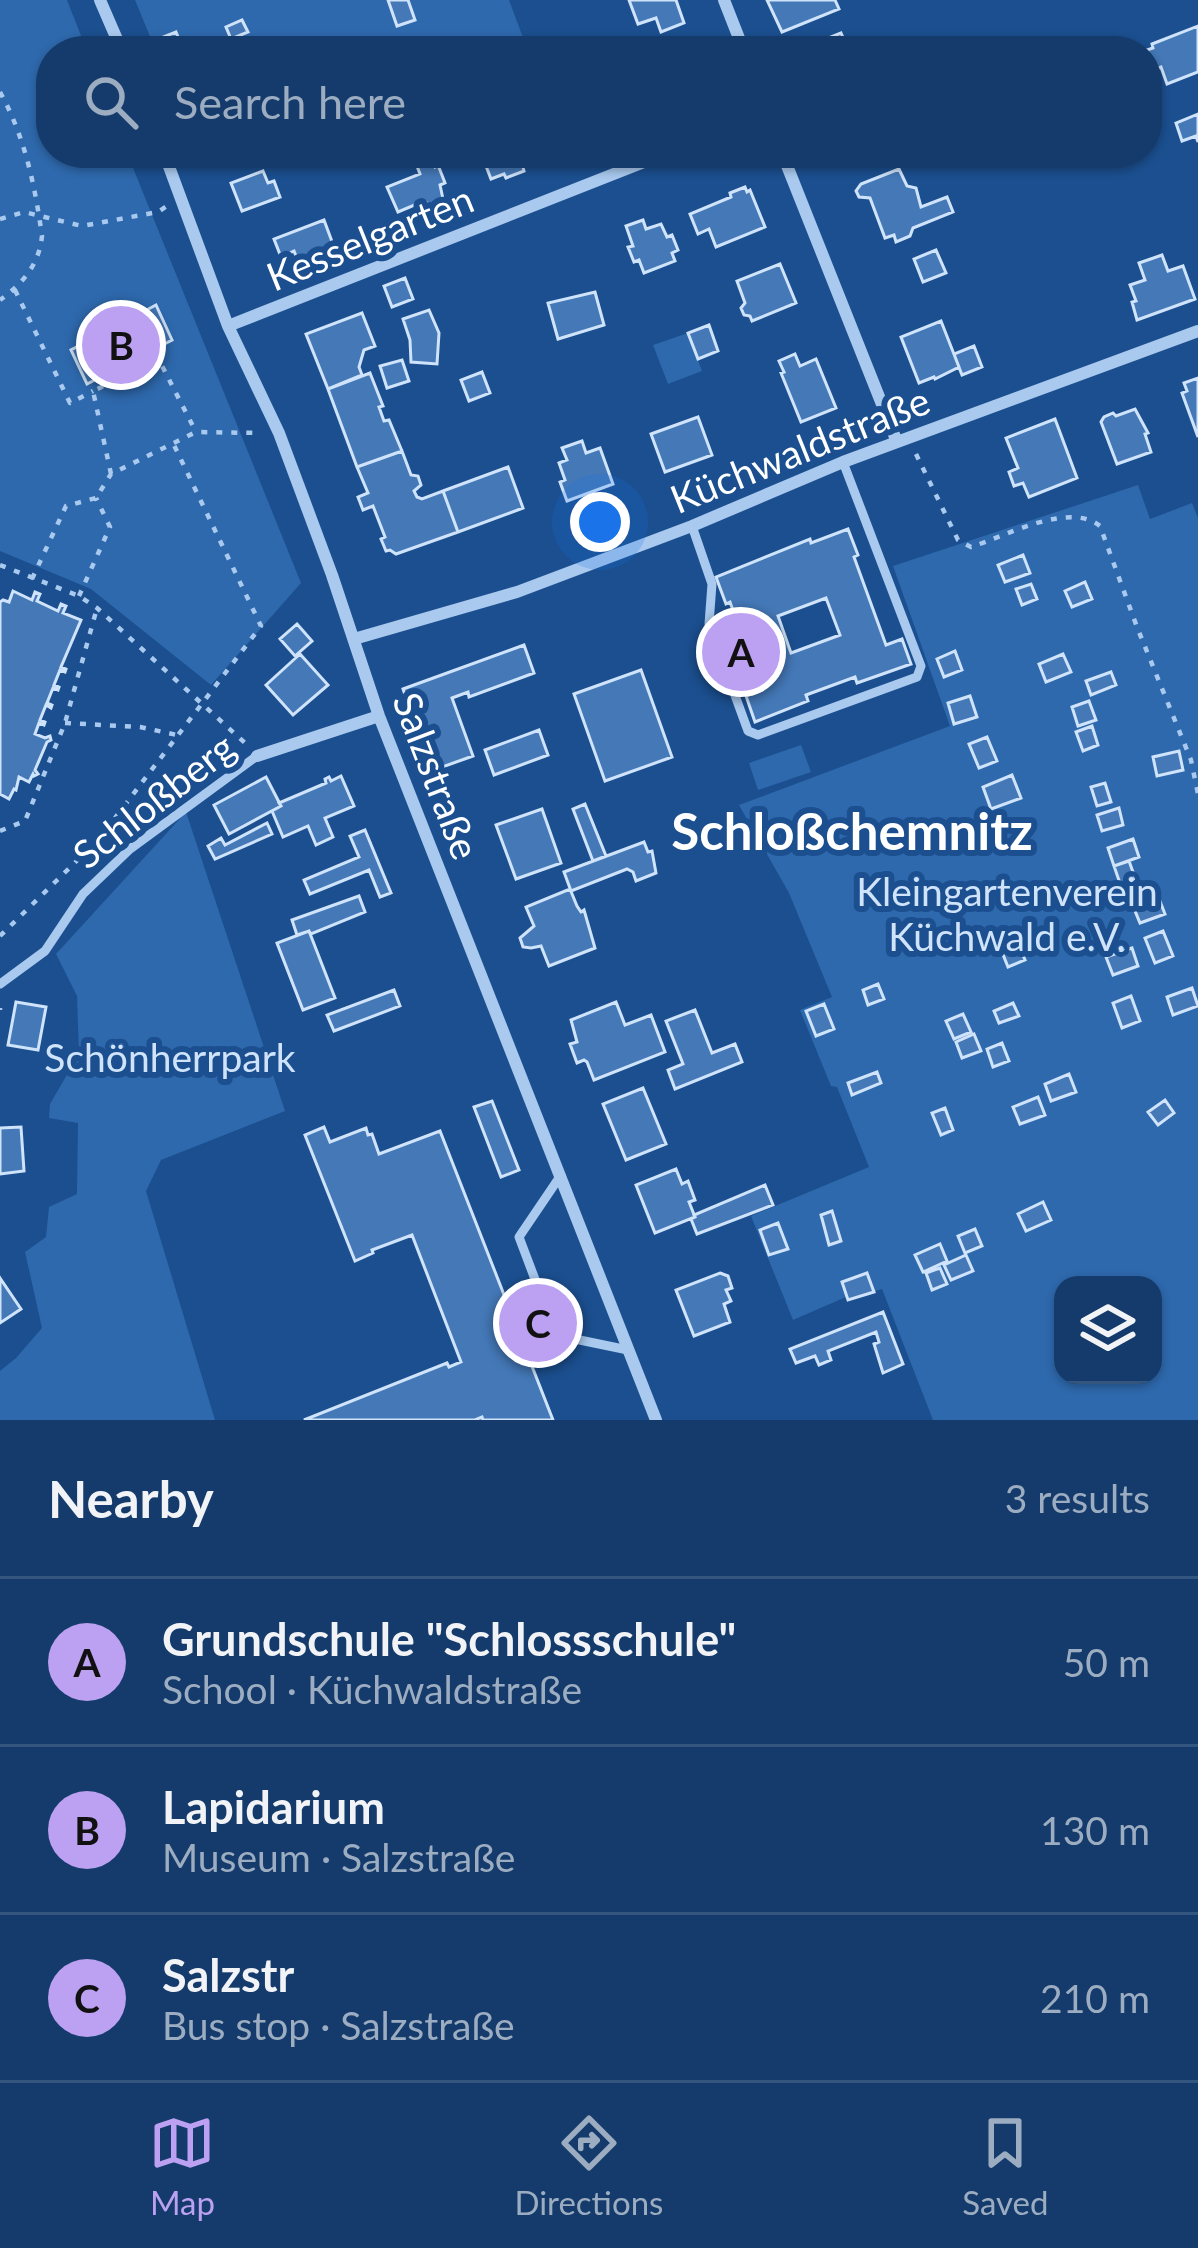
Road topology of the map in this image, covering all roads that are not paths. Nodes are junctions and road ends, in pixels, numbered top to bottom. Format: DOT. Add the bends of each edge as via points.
graph roads {
  1 [pos="100,0"];
  2 [pos="724,0"];
  3 [pos="116,36"];
  4 [pos="738,36"];
  5 [pos="170,168"];
  6 [pos="630,168"];
  7 [pos="788,168"];
  8 [pos="228,326"];
  9 [pos="1198,331"];
  10 [pos="902,440"];
  11 [pos="843,462"];
  12 [pos="692,526"];
  13 [pos="354,639"];
  14 [pos="380,716"];
  15 [pos="257,756"];
  16 [pos="0,984"];
  17 [pos="561,1175"];
  18 [pos="628,1350"];
  19 [pos="656,1420"];
  1 -- 3 [label="street"];
  2 -- 4 [label="street"];
  5 -- 8 [label="street, Salzstraße"];
  6 -- 8 [label="street, Kesselgarten"];
  7 -- 10 [label="street"];
  8 -- 13 [label="street, Salzstraße" via="279,433"];
  9 -- 10 [label="street, Küchwaldstraße"];
  10 -- 11 [label="street, Küchwaldstraße"];
  11 -- 12 [label="street, Küchwaldstraße"];
  11 -- 12 [label="lane" via="921,666 917,676 758,735 748,731 709,624 712,584"];
  12 -- 13 [label="street, Küchwaldstraße" via="517,592"];
  13 -- 14 [label="street, Salzstraße"];
  14 -- 15 [label="street, Schloßberg"];
  14 -- 17 [label="street, Salzstraße"];
  15 -- 16 [label="lane, Schloßberg" via="130,849 83,894 45,951"];
  17 -- 18 [label="street, Salzstraße"];
  17 -- 18 [label="lane" via="519,1237 550,1319 570,1338"];
  18 -- 19 [label="street, Salzstraße"];
}
